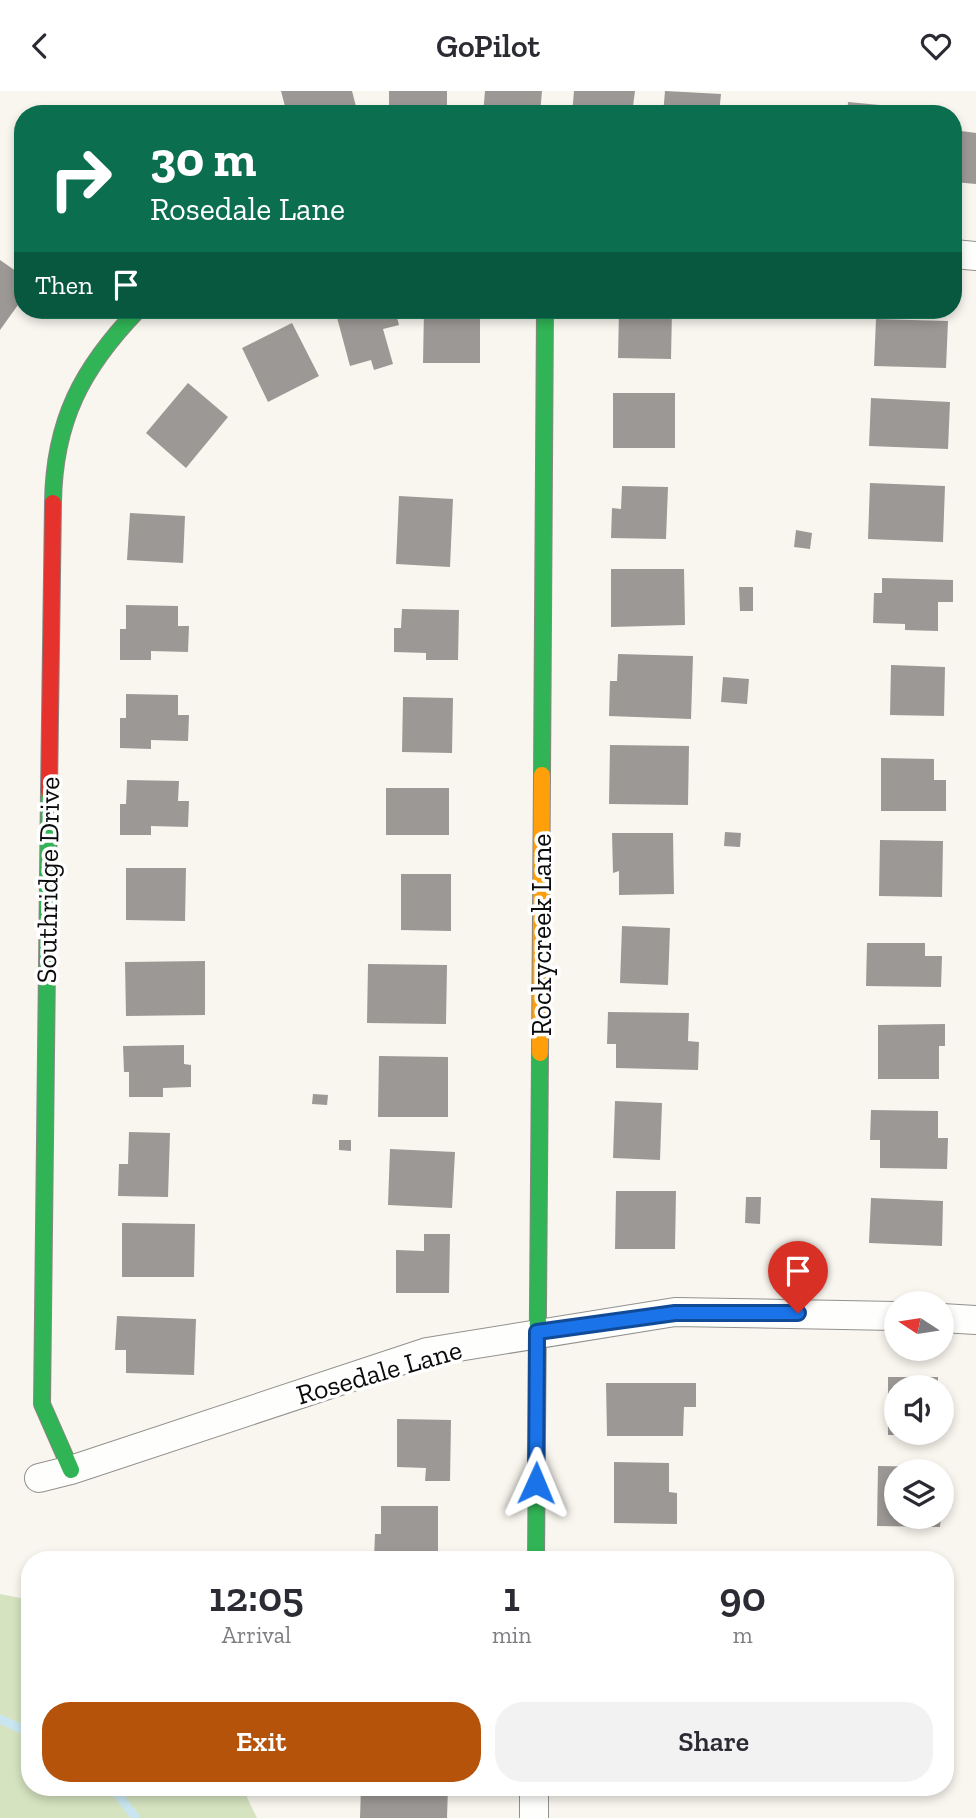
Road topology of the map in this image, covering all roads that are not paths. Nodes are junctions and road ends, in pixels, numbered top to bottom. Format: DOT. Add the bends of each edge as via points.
graph roads {
  1 [pos="129,319"];
  2 [pos="545,319"];
  3 [pos="884,1316"];
  4 [pos="954,1319"];
  5 [pos="976,1320"];
  6 [pos="537,1332"];
  7 [pos="71,1470"];
  8 [pos="39,1478"];
  9 [pos="536,1551"];
  10 [pos="534,1796"];
  11 [pos="534,1818"];
  1 -- 7 [label="street, Southridge Drive" via="73,395 53,470 42,1404"];
  2 -- 6 [label="street, Rockycreek Lane"];
  3 -- 6 [label="street, Rosedale Lane" via="675,1313"];
  4 -- 5 [label="street"];
  6 -- 7 [label="street, Rosedale Lane" via="427,1352"];
  6 -- 9 [label="street, Rockycreek Lane"];
  7 -- 8 [label="street, Rosedale Lane"];
  10 -- 11 [label="street"];
}
